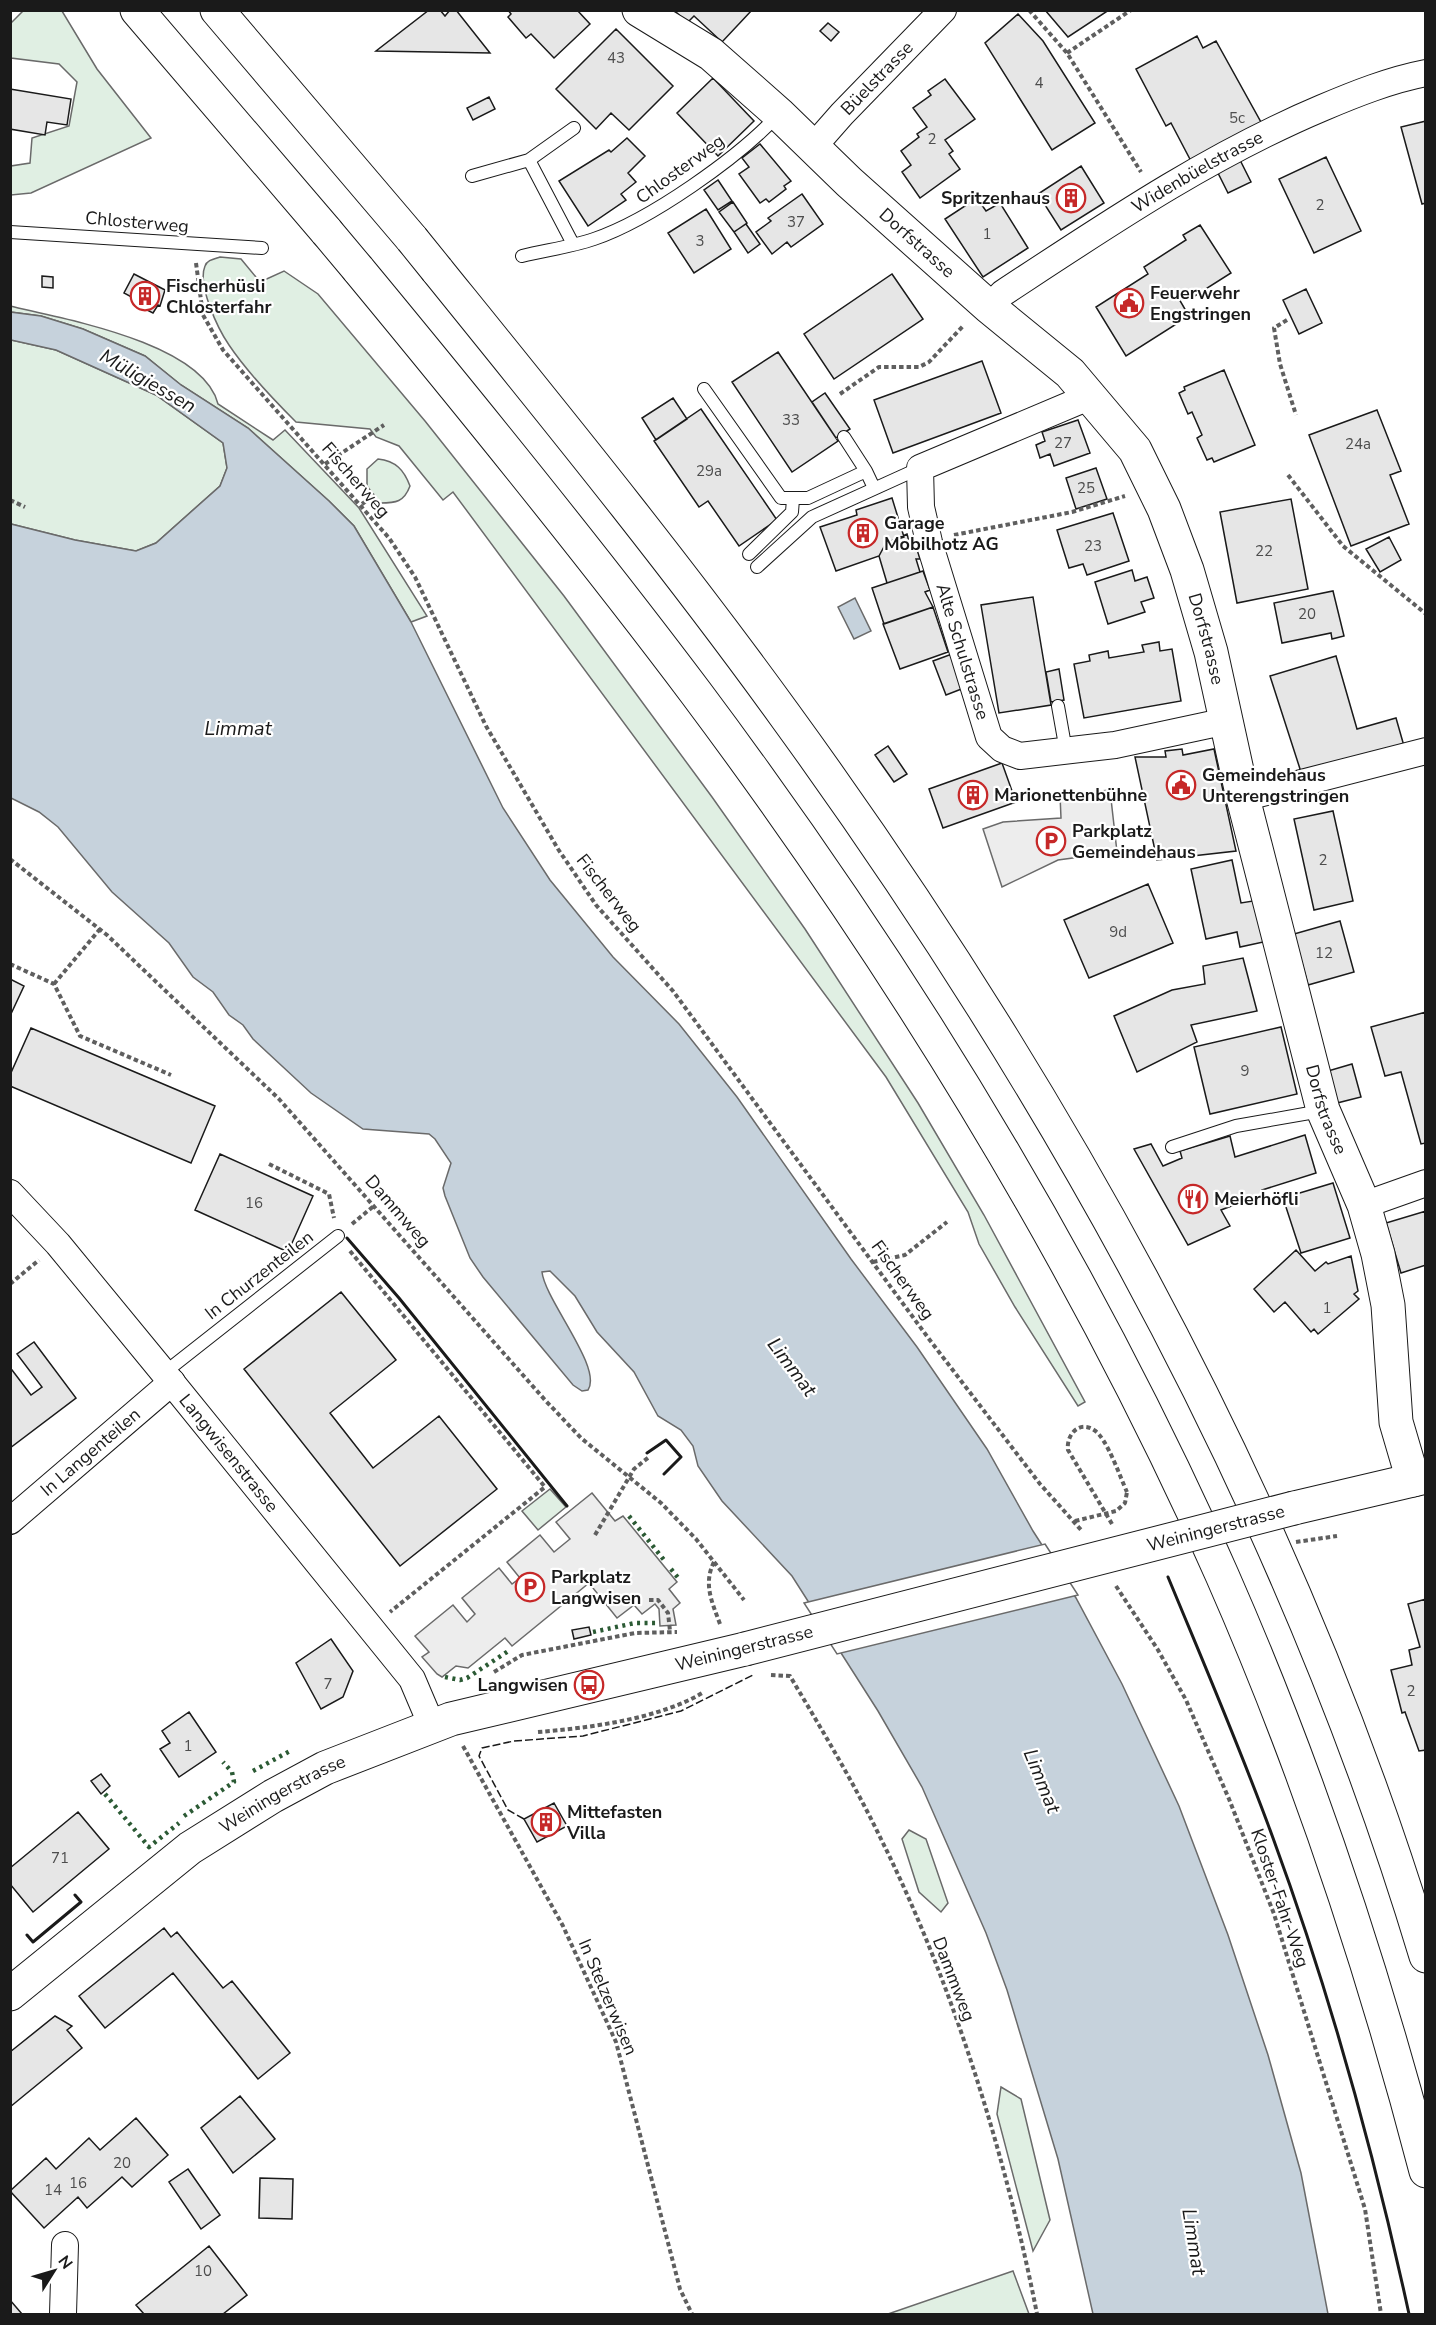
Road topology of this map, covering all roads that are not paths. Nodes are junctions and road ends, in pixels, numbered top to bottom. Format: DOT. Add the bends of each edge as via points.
graph roads {
  1 [pos="137,10"];
  2 [pos="217,10"];
  3 [pos="639,10"];
  4 [pos="943,10"];
  5 [pos="1425,73"];
  6 [pos="779,114"];
  7 [pos="574,128"];
  8 [pos="813,147"];
  9 [pos="529,160"];
  10 [pos="472,176"];
  11 [pos="10,232"];
  12 [pos="573,244"];
  13 [pos="261,248"];
  14 [pos="522,256"];
  15 [pos="986,304"];
  16 [pos="704,389"];
  17 [pos="1090,396"];
  18 [pos="844,437"];
  19 [pos="920,468"];
  20 [pos="866,471"];
  21 [pos="874,488"];
  22 [pos="792,499"];
  23 [pos="749,554"];
  24 [pos="757,567"];
  25 [pos="1058,706"];
  26 [pos="1227,721"];
  27 [pos="1066,751"];
  28 [pos="1425,751"];
  29 [pos="1243,798"];
  30 [pos="1323,1110"];
  31 [pos="1172,1147"];
  32 [pos="1425,1183"];
  33 [pos="10,1193"];
  34 [pos="1364,1205"];
  35 [pos="338,1236"];
  36 [pos="168,1378"];
  37 [pos="1419,1479"];
  38 [pos="10,1521"];
  39 [pos="432,1726"];
  40 [pos="1425,1956"];
  41 [pos="10,1994"];
  42 [pos="1425,2171"];
  43 [pos="65,2245"];
  44 [pos="63,2314"];
  1 -- 42 [label="main road, bridge" via="498,437 700,698 817,863 951,1068 1059,1250 1191,1508 1272,1695 1351,1911"];
  2 -- 40 [label="main road, bridge" via="412,239 601,472 785,715 930,926 1056,1125 1175,1341 1266,1529 1360,1760"];
  3 -- 6 [label="main road, Dorfstrasse" via="711,54"];
  4 -- 8 [label="street, Büelstrasse"];
  5 -- 15 [label="street, Widenbüelstrasse" via="1361,92 1256,138 1155,196"];
  6 -- 8 [label="main road, Dorfstrasse"];
  6 -- 12 [label="lane, Chlosterweg" via="729,157 645,217"];
  7 -- 9 [label="lane"];
  8 -- 15 [label="main road, Dorfstrasse"];
  9 -- 10 [label="lane"];
  9 -- 12 [label="lane"];
  11 -- 13 [label="lane, Chlosterweg"];
  12 -- 14 [label="lane, Chlosterweg"];
  15 -- 17 [label="main road, Dorfstrasse" via="1070,373"];
  16 -- 22 [label="lane" via="781,498"];
  17 -- 19 [label="street"];
  17 -- 26 [label="main road, Dorfstrasse" via="1135,450 1154,486 1187,570"];
  18 -- 20 [label="lane"];
  19 -- 21 [label="lane"];
  19 -- 27 [label="street, Alte Schulstrasse" via="921,507 929,542 989,737 1002,749 1020,756"];
  20 -- 21 [label="lane"];
  20 -- 22 [label="lane" via="808,498"];
  21 -- 24 [label="lane" via="812,517"];
  22 -- 23 [label="lane" via="792,512"];
  25 -- 27 [label="lane"];
  26 -- 27 [label="street, Alte Schulstrasse" via="1115,745"];
  26 -- 29 [label="main road, Dorfstrasse"];
  28 -- 29 [label="street"];
  29 -- 30 [label="main road, Dorfstrasse"];
  30 -- 31 [label="lane" via="1236,1126"];
  30 -- 34 [label="main road, Dorfstrasse"];
  32 -- 34 [label="street"];
  33 -- 36 [label="street, Langwisenstrasse" via="58,1244"];
  34 -- 37 [label="main road, Dorfstrasse" via="1388,1305 1396,1422"];
  35 -- 36 [label="lane, In Churzenteilen"];
  36 -- 38 [label="street, In Langenteilen"];
  36 -- 39 [label="street, Langwisenstrasse" via="412,1679"];
  37 -- 39 [label="main road, Weiningerstrasse, bridge" via="734,1639"];
  39 -- 41 [label="main road, Weiningerstrasse" via="325,1768 190,1848"];
  43 -- 44 [label="street"];
}
